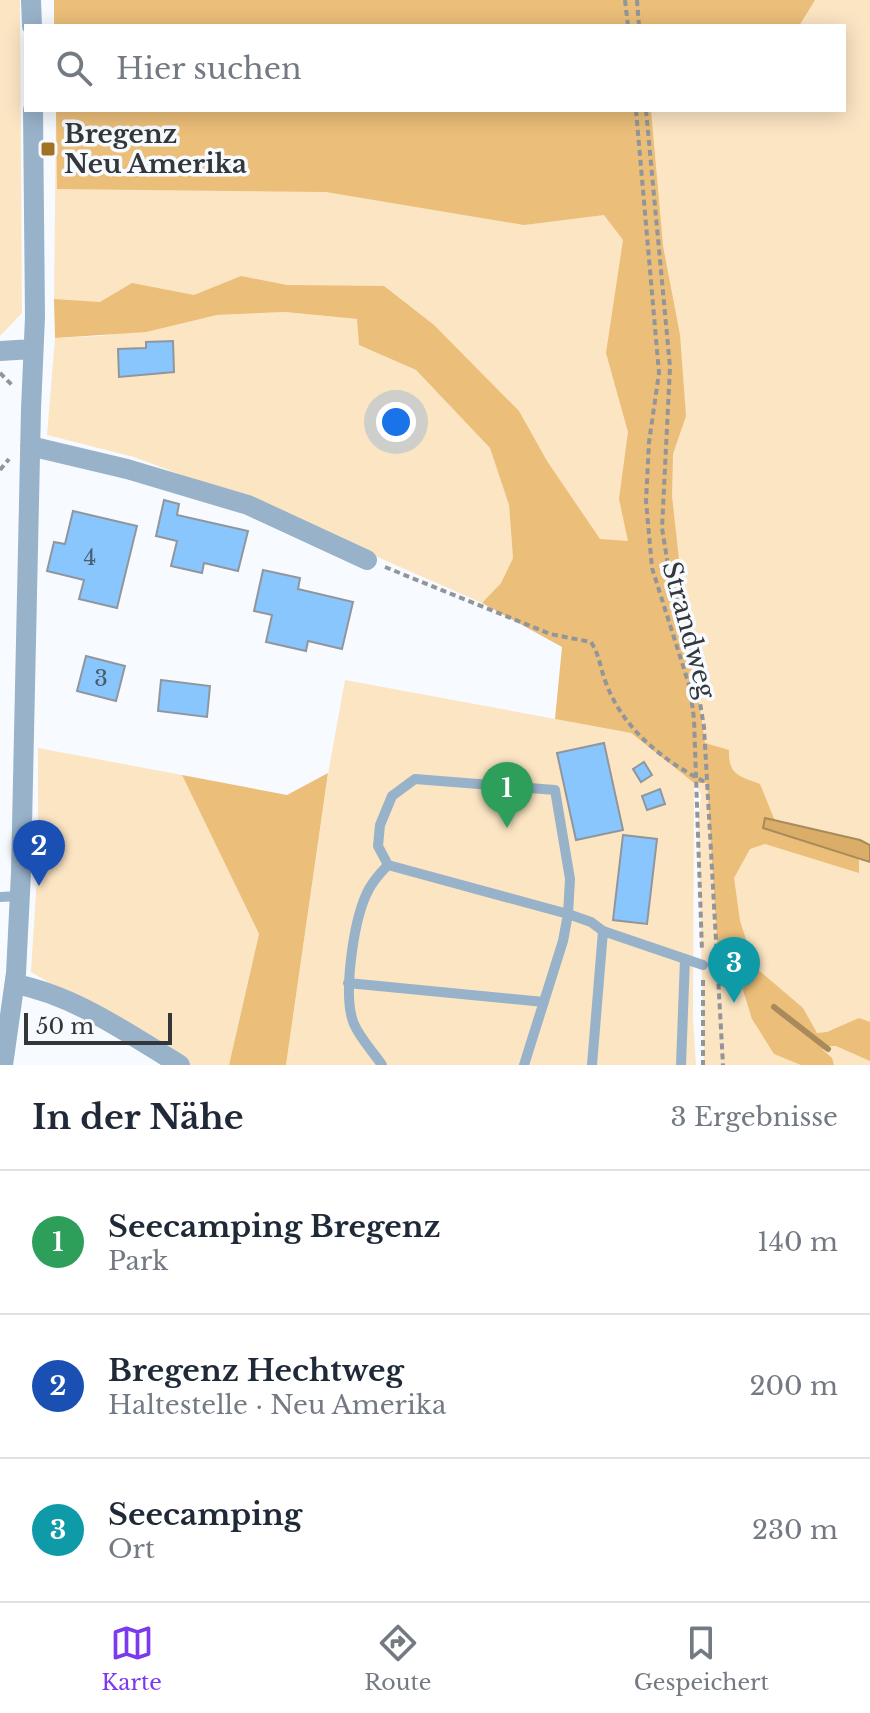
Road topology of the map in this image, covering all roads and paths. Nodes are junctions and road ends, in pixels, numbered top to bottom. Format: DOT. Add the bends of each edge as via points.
graph roads {
  1 [pos="31,0"];
  2 [pos="625,0"];
  3 [pos="637,0"];
  4 [pos="32,24"];
  5 [pos="628,24"];
  6 [pos="639,24"];
  7 [pos="33,112"];
  8 [pos="636,112"];
  9 [pos="646,112"];
  10 [pos="33,349"];
  11 [pos="0,351"];
  12 [pos="30,446"];
  13 [pos="367,560"];
  14 [pos="697,778"];
  15 [pos="707,783"];
  16 [pos="388,865"];
  17 [pos="10,896"];
  18 [pos="568,914"];
  19 [pos="603,931"];
  20 [pos="685,959"];
  21 [pos="8,960"];
  22 [pos="703,965"];
  23 [pos="348,983"];
  24 [pos="15,984"];
  25 [pos="544,1002"];
  26 [pos="3,1065"];
  27 [pos="180,1065"];
  28 [pos="382,1065"];
  29 [pos="524,1065"];
  30 [pos="592,1065"];
  31 [pos="681,1065"];
  32 [pos="703,1065"];
  33 [pos="723,1065"];
  1 -- 4 [label="street"];
  2 -- 5 [label="path"];
  3 -- 6 [label="path"];
  7 -- 10 [label="street"];
  8 -- 14 [label="path, Strandweg" via="659,373 646,501 652,568 690,688"];
  9 -- 15 [label="path, Strandweg" via="670,367 662,528 691,648"];
  10 -- 11 [label="street"];
  10 -- 12 [label="street"];
  12 -- 13 [label="street" via="248,505"];
  12 -- 17 [label="street"];
  13 -- 14 [label="path" via="550,634 591,642 630,728"];
  14 -- 15 [label="path"];
  14 -- 22 [label="path, Strandweg"];
  15 -- 33 [label="path, Strandweg"];
  16 -- 18 [label="lane"];
  16 -- 18 [label="lane" via="378,846 380,825 392,796 415,779 555,790 570,879"];
  16 -- 23 [label="lane" via="365,897"];
  17 -- 21 [label="street"];
  18 -- 19 [label="lane"];
  18 -- 25 [label="lane"];
  19 -- 20 [label="lane"];
  19 -- 30 [label="lane"];
  20 -- 22 [label="lane"];
  20 -- 31 [label="lane"];
  21 -- 24 [label="street"];
  22 -- 32 [label="path, Strandweg"];
  23 -- 25 [label="lane"];
  23 -- 28 [label="lane" via="353,1022"];
  24 -- 26 [label="street"];
  24 -- 27 [label="street" via="42,989"];
  25 -- 29 [label="lane"];
}
